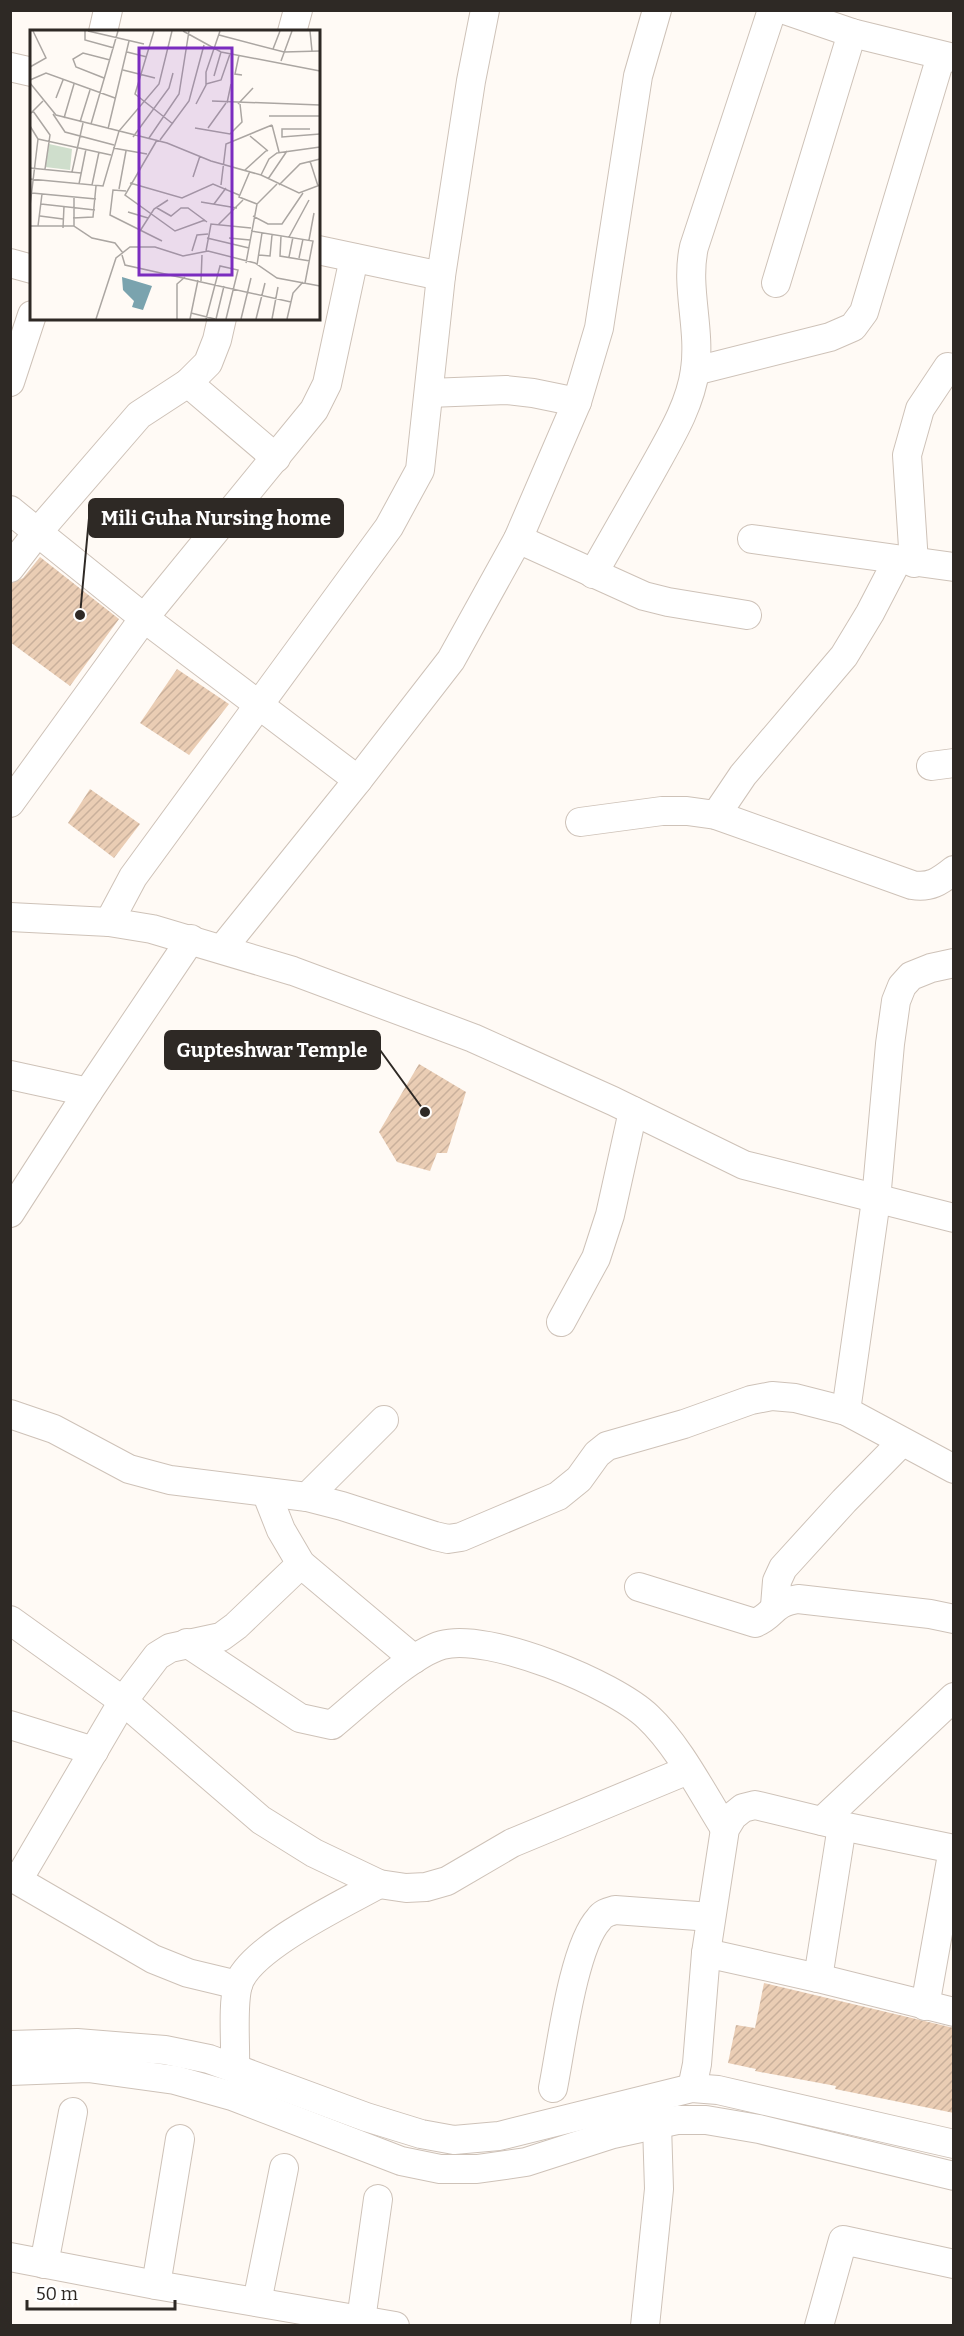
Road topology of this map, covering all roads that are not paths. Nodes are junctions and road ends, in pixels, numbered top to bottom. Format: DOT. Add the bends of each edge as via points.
graph roads {
  1 [pos="108,10"];
  2 [pos="298,10"];
  3 [pos="485,10"];
  4 [pos="657,10"];
  5 [pos="772,10"];
  6 [pos="784,10"];
  7 [pos="103,30"];
  8 [pos="293,30"];
  9 [pos="852,33"];
  10 [pos="948,57"];
  11 [pos="10,67"];
  12 [pos="30,72"];
  13 [pos="320,250"];
  14 [pos="354,258"];
  15 [pos="10,263"];
  16 [pos="30,268"];
  17 [pos="441,276"];
  18 [pos="776,283"];
  19 [pos="30,320"];
  20 [pos="222,320"];
  21 [pos="948,367"];
  22 [pos="695,371"];
  23 [pos="10,382"];
  24 [pos="188,383"];
  25 [pos="429,393"];
  26 [pos="578,402"];
  27 [pos="276,459"];
  28 [pos="10,510"];
  29 [pos="37,532"];
  30 [pos="518,539"];
  31 [pos="752,539"];
  32 [pos="905,562"];
  33 [pos="954,567"];
  34 [pos="10,568"];
  35 [pos="593,574"];
  36 [pos="747,615"];
  37 [pos="144,618"];
  38 [pos="259,706"];
  39 [pos="358,780"];
  40 [pos="10,803"];
  41 [pos="716,815"];
  42 [pos="580,822"];
  43 [pos="954,870"];
  44 [pos="10,917"];
  45 [pos="109,922"];
  46 [pos="191,939"];
  47 [pos="222,949"];
  48 [pos="954,963"];
  49 [pos="10,1075"];
  50 [pos="88,1092"];
  51 [pos="633,1111"];
  52 [pos="876,1200"];
  53 [pos="10,1213"];
  54 [pos="954,1218"];
  55 [pos="561,1322"];
  56 [pos="846,1411"];
  57 [pos="10,1414"];
  58 [pos="384,1420"];
  59 [pos="902,1442"];
  60 [pos="954,1469"];
  61 [pos="266,1492"];
  62 [pos="307,1497"];
  63 [pos="301,1564"];
  64 [pos="639,1587"];
  65 [pos="775,1606"];
  66 [pos="954,1619"];
  67 [pos="10,1620"];
  68 [pos="188,1643"];
  69 [pos="414,1659"];
  70 [pos="954,1697"];
  71 [pos="123,1701"];
  72 [pos="10,1725"];
  73 [pos="94,1751"];
  74 [pos="688,1770"];
  75 [pos="832,1823"];
  76 [pos="725,1829"];
  77 [pos="953,1849"];
  78 [pos="14,1878"];
  79 [pos="379,1884"];
  80 [pos="711,1917"];
  81 [pos="706,1953"];
  82 [pos="944,1957"];
  83 [pos="818,1978"];
  84 [pos="238,1985"];
  85 [pos="925,2006"];
  86 [pos="954,2012"];
  87 [pos="10,2045"];
  88 [pos="236,2068"];
  89 [pos="10,2071"];
  90 [pos="553,2088"];
  91 [pos="692,2088"];
  92 [pos="73,2112"];
  93 [pos="657,2125"];
  94 [pos="180,2139"];
  95 [pos="954,2144"];
  96 [pos="284,2168"];
  97 [pos="954,2176"];
  98 [pos="378,2199"];
  99 [pos="10,2257"];
  100 [pos="44,2264"];
  101 [pos="954,2264"];
  102 [pos="156,2285"];
  103 [pos="257,2302"];
  104 [pos="361,2320"];
  105 [pos="395,2325"];
  106 [pos="645,2325"];
  107 [pos="819,2325"];
  1 -- 7 [label="street"];
  2 -- 8 [label="street"];
  3 -- 17 [label="street"];
  4 -- 26 [label="street" via="638,76 599,328"];
  5 -- 22 [label="street" via="694,247 690,266 696,324"];
  6 -- 9 [label="street"];
  9 -- 10 [label="street"];
  9 -- 18 [label="street"];
  10 -- 22 [label="street" via="864,312 854,327 830,337"];
  11 -- 12 [label="street"];
  13 -- 14 [label="street"];
  14 -- 17 [label="street"];
  14 -- 27 [label="street" via="327,384 314,410"];
  15 -- 16 [label="street"];
  17 -- 25 [label="street"];
  19 -- 23 [label="street"];
  20 -- 24 [label="street" via="208,363"];
  21 -- 32 [label="street" via="920,409 907,454"];
  22 -- 35 [label="street" via="676,428"];
  24 -- 27 [label="street"];
  24 -- 29 [label="street" via="139,415"];
  25 -- 26 [label="street" via="506,390"];
  25 -- 38 [label="street" via="420,470 389,526"];
  26 -- 30 [label="street"];
  27 -- 37 [label="street"];
  28 -- 29 [label="street"];
  29 -- 34 [label="street"];
  29 -- 37 [label="street"];
  30 -- 35 [label="street"];
  30 -- 39 [label="street" via="451,660"];
  31 -- 32 [label="street"];
  32 -- 33 [label="street"];
  32 -- 41 [label="street" via="844,656 743,775"];
  35 -- 36 [label="street" via="652,598"];
  37 -- 38 [label="street"];
  37 -- 40 [label="street"];
  38 -- 39 [label="street"];
  38 -- 45 [label="street" via="133,877"];
  39 -- 47 [label="street"];
  41 -- 42 [label="street" via="662,811"];
  41 -- 43 [label="street" via="912,885 938,883"];
  44 -- 45 [label="street"];
  45 -- 46 [label="street"];
  46 -- 47 [label="street"];
  46 -- 50 [label="street"];
  47 -- 51 [label="street" via="473,1038"];
  48 -- 52 [label="street" via="911,976 896,1001"];
  49 -- 50 [label="street"];
  50 -- 53 [label="street"];
  51 -- 52 [label="street" via="744,1165"];
  51 -- 55 [label="street" via="610,1215 596,1258"];
  52 -- 54 [label="street"];
  52 -- 56 [label="street"];
  56 -- 59 [label="street"];
  56 -- 62 [label="street" via="772,1396 608,1446 558,1496 461,1537 435,1536"];
  57 -- 61 [label="street" via="54,1429 129,1469 170,1480"];
  58 -- 62 [label="street"];
  59 -- 60 [label="street"];
  59 -- 65 [label="street" via="783,1568 777,1581"];
  61 -- 62 [label="street"];
  61 -- 63 [label="street" via="281,1530"];
  63 -- 68 [label="street" via="221,1637"];
  63 -- 69 [label="street"];
  64 -- 65 [label="street" via="747,1622 762,1620"];
  65 -- 66 [label="street" via="798,1599"];
  67 -- 71 [label="street"];
  68 -- 69 [label="street" via="300,1718 332,1725"];
  68 -- 71 [label="street" via="157,1656"];
  69 -- 74 [label="street" via="440,1646 476,1643 510,1650 592,1681 626,1699 648,1717"];
  70 -- 75 [label="street"];
  71 -- 73 [label="street"];
  71 -- 79 [label="street" via="261,1820"];
  72 -- 73 [label="street"];
  73 -- 78 [label="street"];
  74 -- 76 [label="street"];
  74 -- 79 [label="street" via="512,1843 447,1881 406,1888"];
  75 -- 76 [label="street" via="755,1805 738,1812"];
  75 -- 77 [label="street"];
  75 -- 83 [label="street"];
  76 -- 80 [label="street"];
  77 -- 82 [label="street"];
  78 -- 84 [label="street" via="153,1959 188,1973"];
  79 -- 84 [label="street" via="276,1943 252,1962"];
  80 -- 81 [label="street"];
  80 -- 90 [label="street" via="615,1910 598,1919 580,1957"];
  81 -- 83 [label="street"];
  81 -- 91 [label="street"];
  82 -- 85 [label="street"];
  83 -- 85 [label="street"];
  84 -- 88 [label="street"];
  85 -- 86 [label="street"];
  87 -- 88 [label="street" via="77,2043 165,2050"];
  88 -- 91 [label="street" via="366,2117 454,2140 499,2136"];
  89 -- 93 [label="street" via="88,2068 175,2080 232,2096 401,2161 440,2169 477,2169 526,2162 613,2134"];
  91 -- 95 [label="street" via="718,2090"];
  92 -- 100 [label="street"];
  93 -- 97 [label="street" via="706,2120 759,2129"];
  93 -- 106 [label="street" via="659,2189"];
  94 -- 102 [label="street"];
  96 -- 103 [label="street"];
  98 -- 104 [label="street"];
  99 -- 100 [label="street"];
  100 -- 102 [label="street"];
  101 -- 107 [label="street" via="843,2240"];
  102 -- 103 [label="street"];
  103 -- 104 [label="street"];
  104 -- 105 [label="street"];
}
